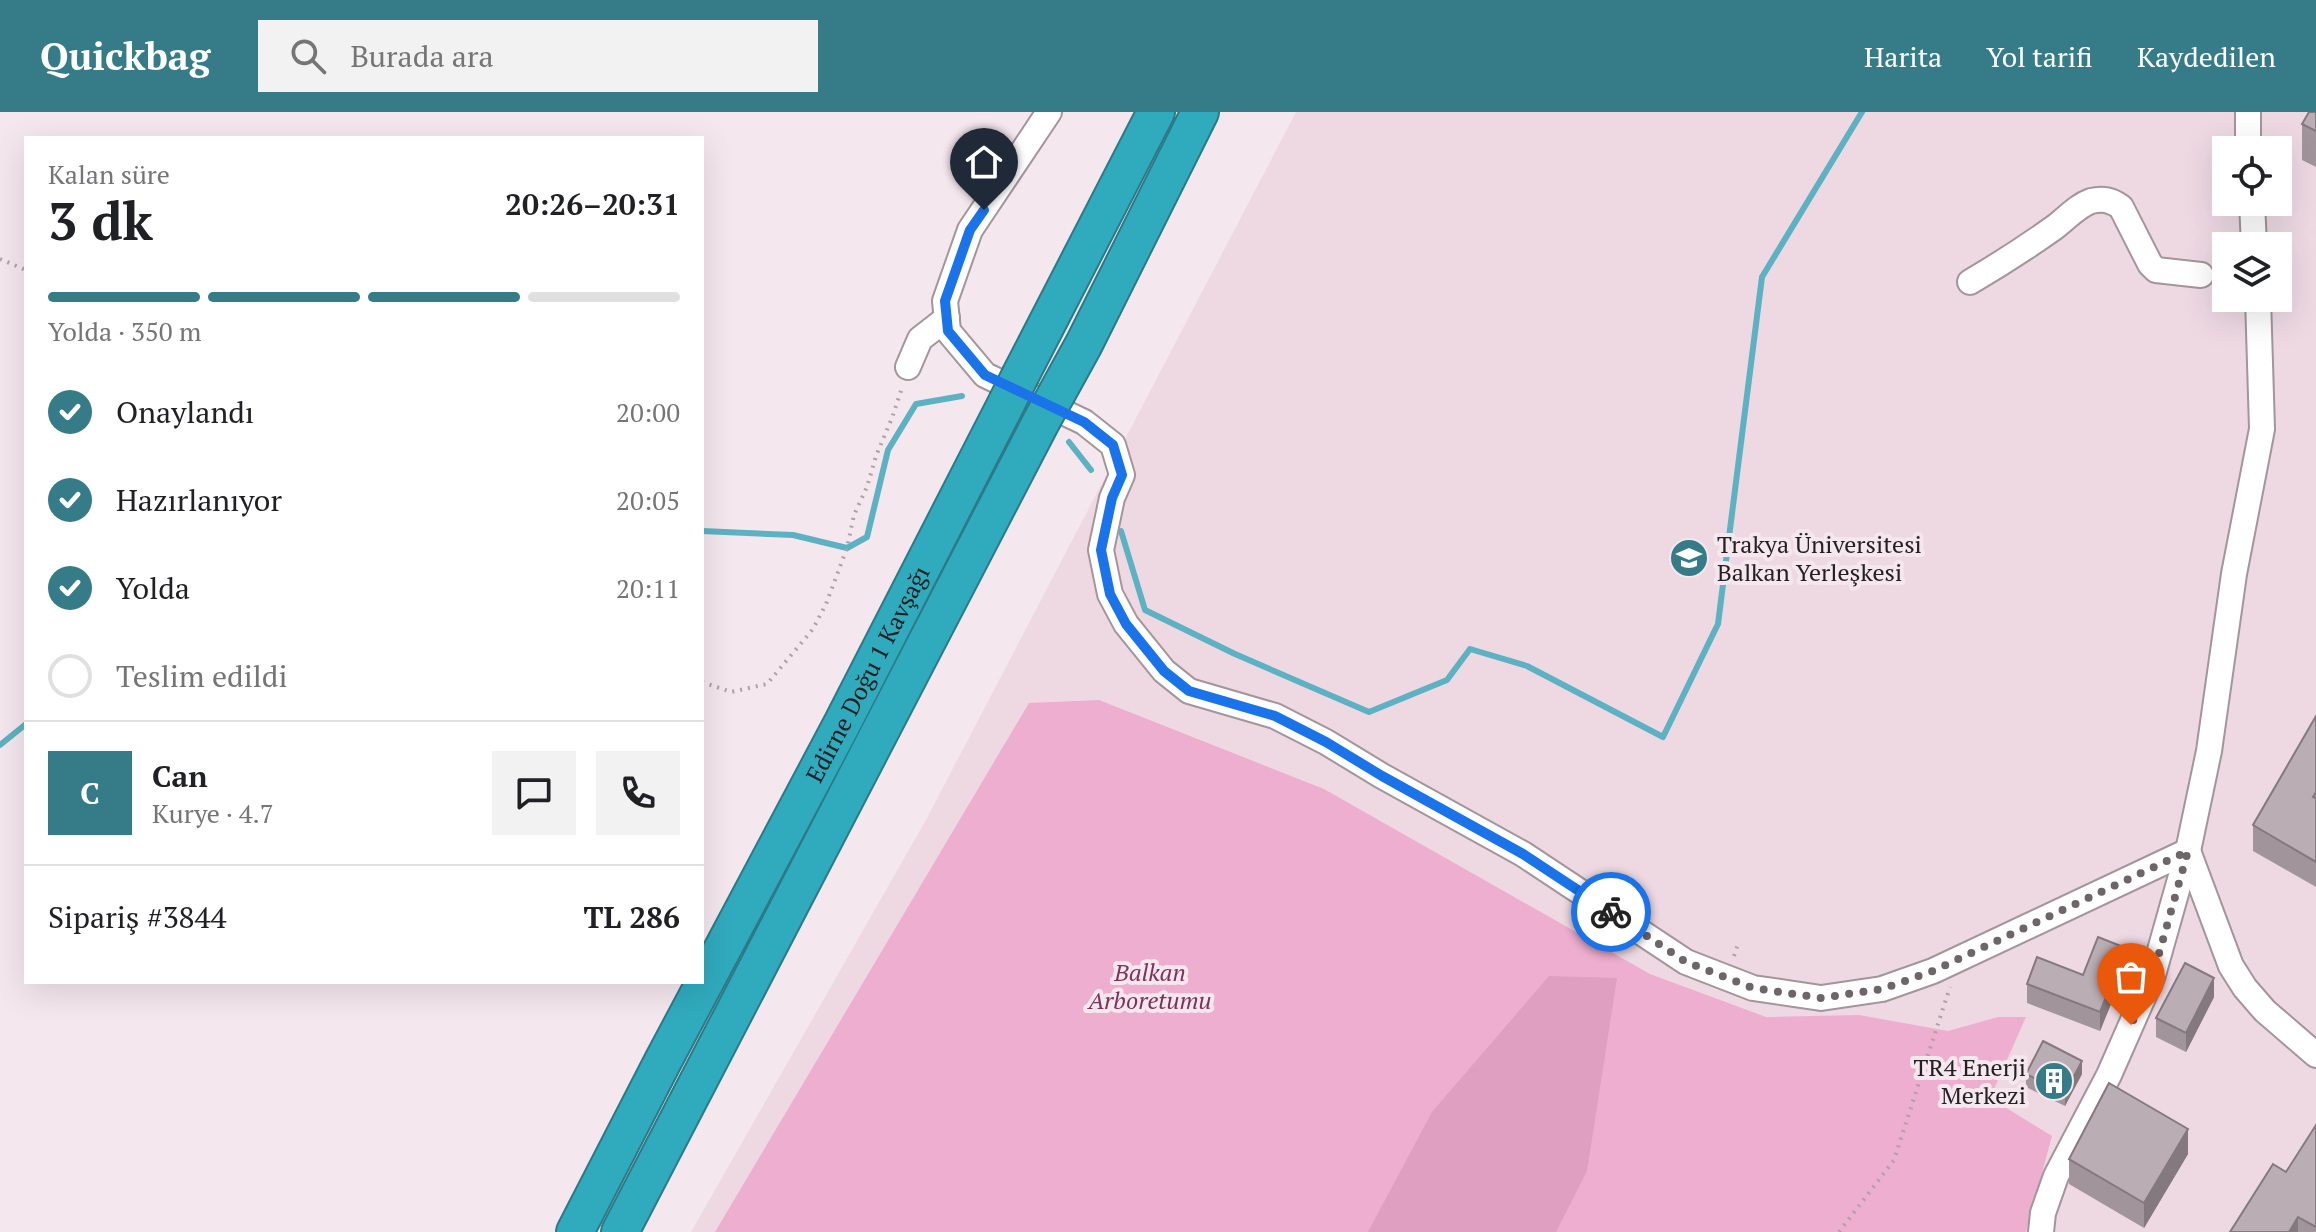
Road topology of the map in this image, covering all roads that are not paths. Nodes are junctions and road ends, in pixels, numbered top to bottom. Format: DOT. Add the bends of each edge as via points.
graph roads {
  1 [pos="1049,112"];
  2 [pos="1156,112"];
  3 [pos="1200,112"];
  4 [pos="2248,112"];
  5 [pos="2248,136"];
  6 [pos="2201,275"];
  7 [pos="1970,282"];
  8 [pos="2258,312"];
  9 [pos="947,318"];
  10 [pos="908,367"];
  11 [pos="2188,851"];
  12 [pos="704,984"];
  13 [pos="704,984"];
  14 [pos="2316,1055"];
  15 [pos="575,1232"];
  16 [pos="620,1232"];
  17 [pos="2041,1232"];
  1 -- 9 [label="street" via="970,230 945,301"];
  2 -- 12 [label="highway, Edirne Doğu 1 Kavşağı"];
  3 -- 16 [label="highway, Edirne Doğu 1 Kavşağı"];
  4 -- 5 [label="street"];
  6 -- 7 [label="street" via="2156,270 2121,207 2103,199 2079,207"];
  8 -- 11 [label="street" via="2262,429"];
  9 -- 10 [label="street" via="920,339"];
  9 -- 11 [label="street" via="948,331 985,375 1084,422 1113,445 1122,475 1101,550 1110,594 1126,624 1164,671 1189,691 1275,716 1326,742 1523,854 1686,962 1753,988 1821,998 1882,989 1933,971"];
  11 -- 14 [label="street" via="2231,966 2265,1011"];
  11 -- 17 [label="street" via="2153,975 2056,1176"];
  13 -- 15 [label="highway, Edirne Doğu 1 Kavşağı"];
}
